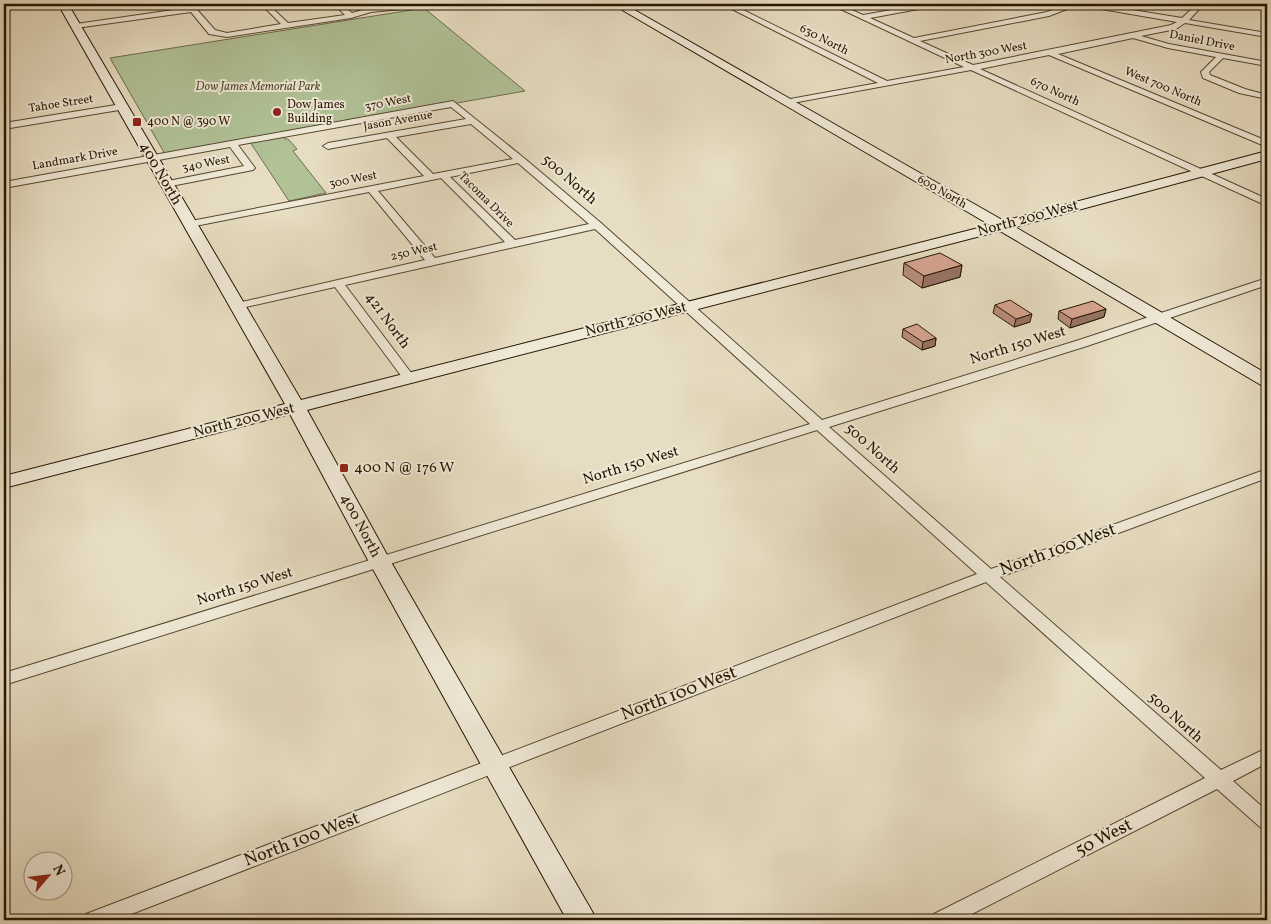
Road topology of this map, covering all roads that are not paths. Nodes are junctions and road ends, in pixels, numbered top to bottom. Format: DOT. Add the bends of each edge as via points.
graph roads {
  1 [pos="63,4"];
  2 [pos="264,4"];
  3 [pos="336,4"];
  4 [pos="433,4"];
  5 [pos="617,4"];
  6 [pos="726,4"];
  7 [pos="833,4"];
  8 [pos="935,4"];
  9 [pos="1076,4"];
  10 [pos="1084,4"];
  11 [pos="1201,4"];
  12 [pos="1248,4"];
  13 [pos="411,5"];
  14 [pos="190,6"];
  15 [pos="1267,7"];
  16 [pos="351,16"];
  17 [pos="864,17"];
  18 [pos="1184,21"];
  19 [pos="76,26"];
  20 [pos="287,26"];
  21 [pos="1267,35"];
  22 [pos="1133,36"];
  23 [pos="915,40"];
  24 [pos="1050,53"];
  25 [pos="1221,56"];
  26 [pos="1267,64"];
  27 [pos="971,67"];
  28 [pos="884,83"];
  29 [pos="1267,97"];
  30 [pos="790,102"];
  31 [pos="453,104"];
  32 [pos="122,107"];
  33 [pos="472,120"];
  34 [pos="4,126"];
  35 [pos="389,135"];
  36 [pos="232,143"];
  37 [pos="1267,144"];
  38 [pos="328,146"];
  39 [pos="1267,155"];
  40 [pos="150,158"];
  41 [pos="521,160"];
  42 [pos="1201,173"];
  43 [pos="442,174"];
  44 [pos="430,177"];
  45 [pos="166,184"];
  46 [pos="4,185"];
  47 [pos="372,189"];
  48 [pos="1267,203"];
  49 [pos="190,224"];
  50 [pos="597,225"];
  51 [pos="1000,226"];
  52 [pos="513,244"];
  53 [pos="432,262"];
  54 [pos="1267,281"];
  55 [pos="338,283"];
  56 [pos="237,306"];
  57 [pos="686,307"];
  58 [pos="1158,318"];
  59 [pos="408,378"];
  60 [pos="1267,381"];
  61 [pos="296,407"];
  62 [pos="820,424"];
  63 [pos="1267,473"];
  64 [pos="4,482"];
  65 [pos="380,562"];
  66 [pos="989,575"];
  67 [pos="4,679"];
  68 [pos="1267,755"];
  69 [pos="494,766"];
  70 [pos="1220,780"];
  71 [pos="1267,822"];
  72 [pos="93,920"];
  73 [pos="582,920"];
  74 [pos="941,920"];
  1 -- 19 [label="street, 400 North"];
  2 -- 20 [label="street"];
  3 -- 16 [label="street"];
  4 -- 13 [label="street"];
  5 -- 30 [label="street, 600 North"];
  6 -- 28 [label="street, 630 North"];
  7 -- 17 [label="street, 670 North"];
  8 -- 17 [label="street"];
  9 -- 23 [label="street" via="1049,14"];
  10 -- 18 [label="street"];
  11 -- 18 [label="street"];
  12 -- 15 [label="street"];
  13 -- 16 [label="street"];
  14 -- 19 [label="street"];
  14 -- 20 [label="street" via="216,34"];
  16 -- 20 [label="street"];
  17 -- 23 [label="street, 670 North"];
  18 -- 21 [label="street"];
  18 -- 22 [label="street, North 300 West" via="1173,28"];
  19 -- 32 [label="street, 400 North"];
  22 -- 24 [label="street, North 300 West"];
  22 -- 25 [label="street, Daniel Drive"];
  23 -- 27 [label="street, 670 North"];
  24 -- 27 [label="street, North 300 West"];
  24 -- 37 [label="street, West 700 North"];
  25 -- 26 [label="street, Daniel Drive"];
  25 -- 29 [label="street" via="1205,72 1206,76"];
  27 -- 28 [label="street, North 300 West"];
  27 -- 42 [label="street, 670 North"];
  28 -- 30 [label="street, North 300 West"];
  30 -- 51 [label="street, 600 North"];
  31 -- 33 [label="street, 500 North"];
  31 -- 36 [label="street, 370 West"];
  32 -- 34 [label="street, Tahoe Street"];
  32 -- 40 [label="street, 400 North"];
  33 -- 35 [label="street, Jason Avenue"];
  33 -- 41 [label="street, 500 North"];
  35 -- 38 [label="street, Jason Avenue"];
  35 -- 44 [label="street"];
  36 -- 40 [label="street, 370 West"];
  36 -- 45 [label="street, 340 West" via="250,168"];
  39 -- 42 [label="street, North 200 West"];
  40 -- 45 [label="street, 400 North"];
  40 -- 46 [label="street, Landmark Drive"];
  41 -- 43 [label="street, 300 West"];
  41 -- 50 [label="street, 500 North"];
  42 -- 48 [label="street, 670 North"];
  42 -- 51 [label="street, North 200 West"];
  43 -- 44 [label="street, 300 West"];
  43 -- 52 [label="street, Tacoma Drive"];
  44 -- 47 [label="street, 300 West"];
  45 -- 49 [label="street, 400 North"];
  47 -- 49 [label="street, 300 West"];
  47 -- 53 [label="street"];
  49 -- 56 [label="street, 400 North"];
  50 -- 52 [label="street, 250 West"];
  50 -- 57 [label="street, 500 North"];
  51 -- 57 [label="street, North 200 West"];
  51 -- 58 [label="street, 600 North"];
  52 -- 53 [label="street, 250 West"];
  53 -- 55 [label="street, 250 West"];
  54 -- 58 [label="street, North 150 West"];
  55 -- 56 [label="street, 250 West"];
  55 -- 59 [label="street, 421 North"];
  56 -- 61 [label="street, 400 North"];
  57 -- 59 [label="street, North 200 West"];
  57 -- 62 [label="street, 500 North"];
  58 -- 60 [label="street, 600 North"];
  58 -- 62 [label="street, North 150 West"];
  59 -- 61 [label="street, North 200 West"];
  61 -- 64 [label="street, North 200 West"];
  61 -- 65 [label="street, 400 North"];
  62 -- 65 [label="street, North 150 West"];
  62 -- 66 [label="street, 500 North"];
  63 -- 66 [label="street, North 100 West"];
  65 -- 67 [label="street, North 150 West"];
  65 -- 69 [label="street, 400 North"];
  66 -- 69 [label="street, North 100 West"];
  66 -- 70 [label="street, 500 North"];
  68 -- 70 [label="street, 50 West"];
  69 -- 72 [label="street, North 100 West"];
  69 -- 73 [label="street, 400 North"];
  70 -- 71 [label="street, 500 North"];
  70 -- 74 [label="street, 50 West"];
}
